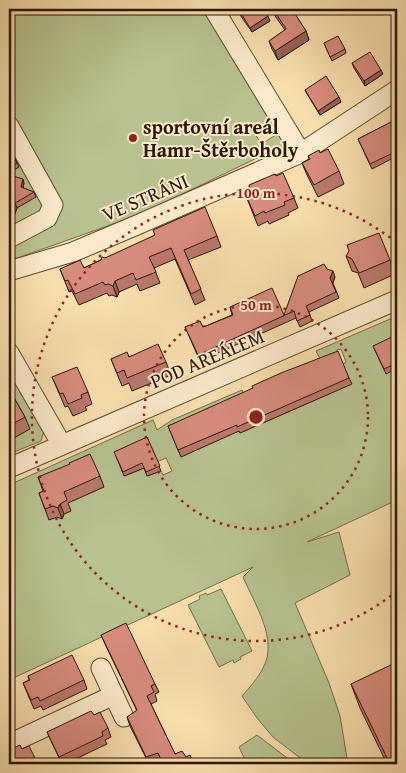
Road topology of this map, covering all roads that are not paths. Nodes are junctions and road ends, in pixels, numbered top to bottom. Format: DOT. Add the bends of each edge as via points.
graph roads {
  1 [pos="218,9"];
  2 [pos="397,90"];
  3 [pos="9,126"];
  4 [pos="301,153"];
  5 [pos="9,238"];
  6 [pos="9,271"];
  7 [pos="397,300"];
  8 [pos="9,353"];
  9 [pos="62,445"];
  10 [pos="9,468"];
  11 [pos="101,668"];
  12 [pos="114,695"];
  13 [pos="124,717"];
  14 [pos="9,744"];
  1 -- 4 [label="street" via="215,11"];
  2 -- 4 [label="street, VE STRÁNI"];
  3 -- 5 [label="street" via="53,205 47,218"];
  4 -- 6 [label="street, VE STRÁNI" via="73,252"];
  7 -- 9 [label="street, POD AREÁLEM"];
  8 -- 9 [label="street"];
  9 -- 10 [label="street, POD AREÁLEM"];
  11 -- 12 [label="street"];
  12 -- 13 [label="street"];
  12 -- 14 [label="street"];
}
